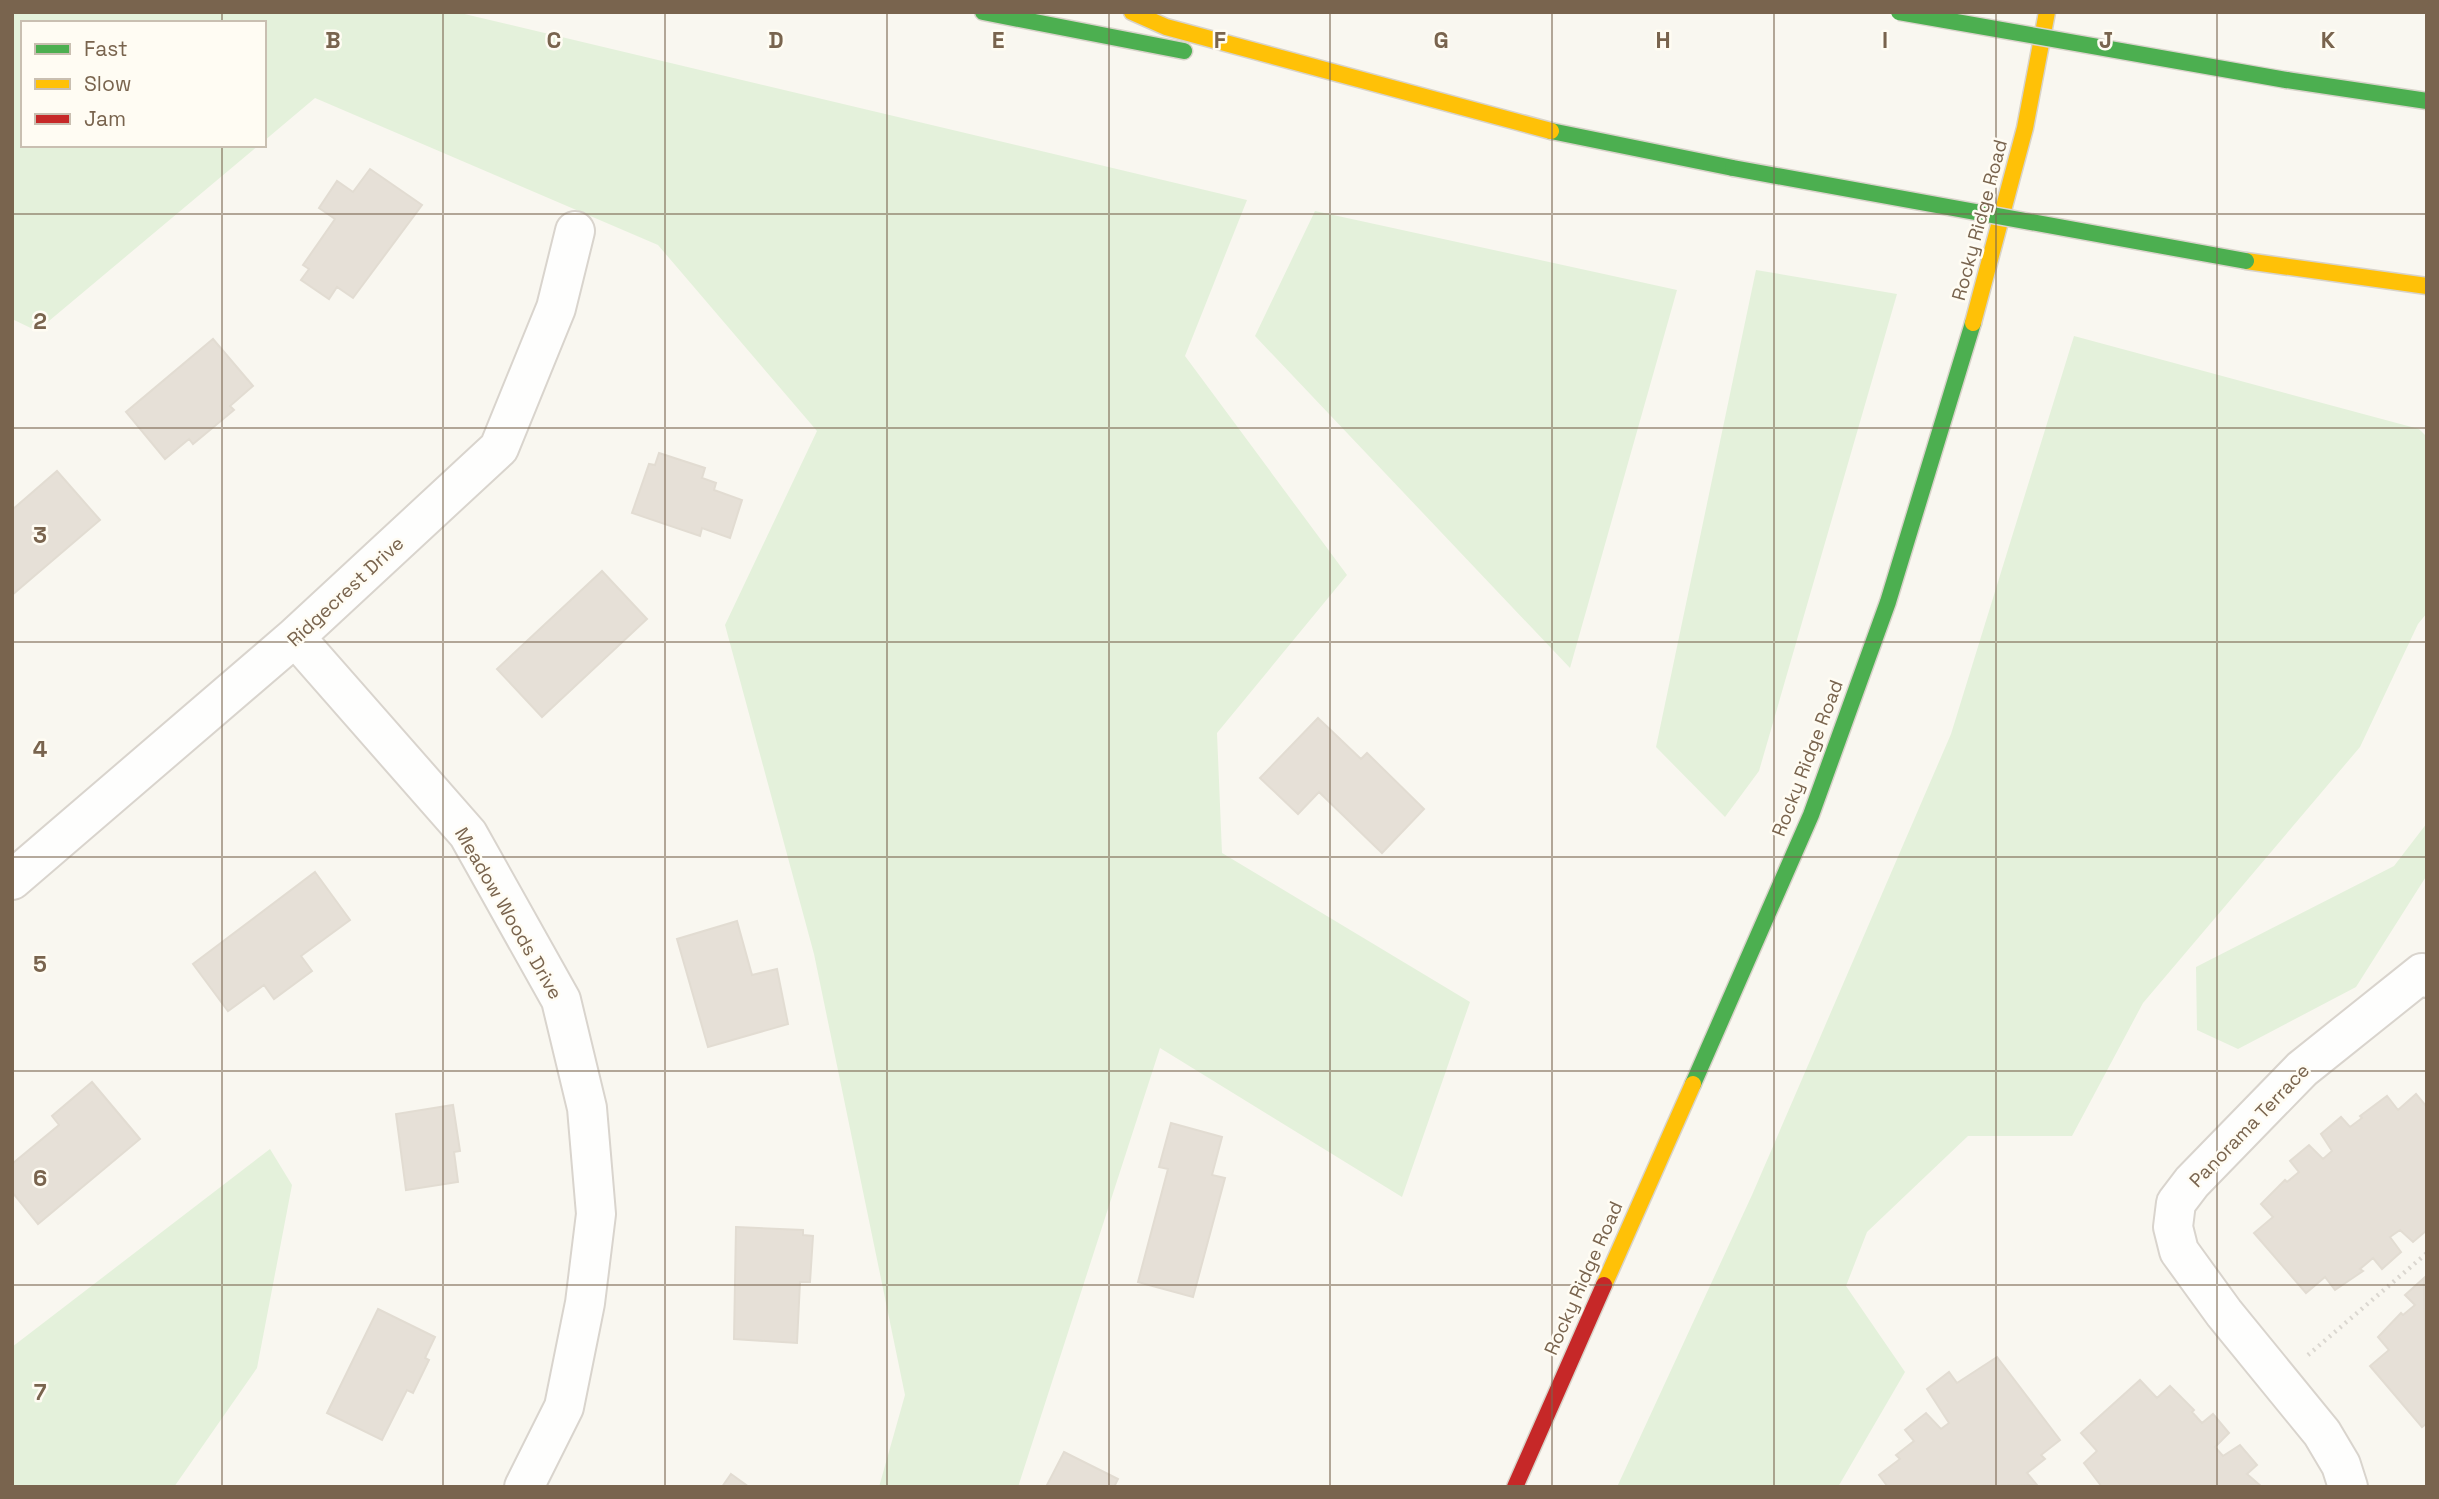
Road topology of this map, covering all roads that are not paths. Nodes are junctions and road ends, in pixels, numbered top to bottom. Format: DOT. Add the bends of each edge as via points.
graph roads {
  1 [pos="983,12"];
  2 [pos="1132,12"];
  3 [pos="1899,12"];
  4 [pos="2047,12"];
  5 [pos="1439,101"];
  6 [pos="2427,101"];
  7 [pos="576,231"];
  8 [pos="2427,286"];
  9 [pos="295,637"];
  10 [pos="12,880"];
  11 [pos="2427,978"];
  12 [pos="524,1487"];
  13 [pos="1515,1487"];
  14 [pos="2348,1487"];
  1 -- 5 [label="main road"];
  2 -- 5 [label="main road" via="1166,27"];
  3 -- 6 [label="main road, bridge"];
  4 -- 13 [label="main road, Rocky Ridge Road" via="2025,128 1970,335 1888,603 1811,815"];
  5 -- 8 [label="main road, bridge" via="1549,131 1733,168 2246,261"];
  7 -- 9 [label="street, Ridgecrest Drive" via="555,307 499,448"];
  9 -- 10 [label="street, Ridgecrest Drive"];
  9 -- 12 [label="street, Meadow Woods Drive" via="468,834 561,1000 587,1108 597,1214 564,1407"];
  11 -- 14 [label="street, Panorama Terrace" via="2421,973 2302,1069 2176,1203 2173,1227 2179,1251 2322,1433"];
}
